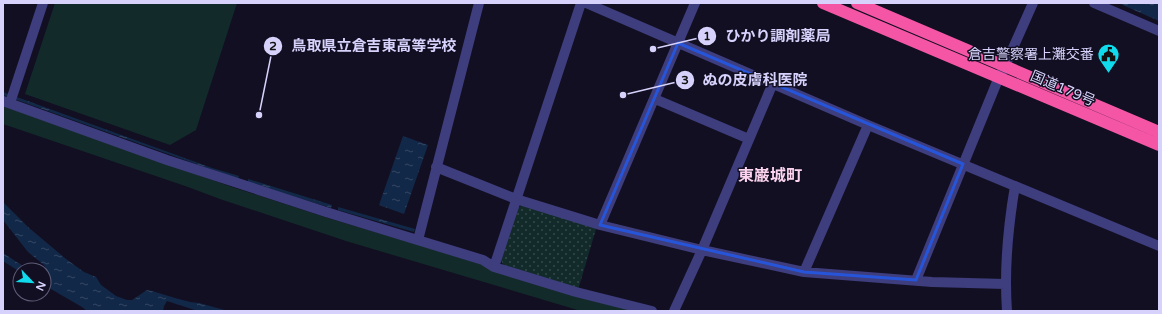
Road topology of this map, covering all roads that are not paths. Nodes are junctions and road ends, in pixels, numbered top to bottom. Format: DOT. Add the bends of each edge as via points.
graph roads {
  1 [pos="479,3"];
  2 [pos="581,3"];
  3 [pos="586,3"];
  4 [pos="695,3"];
  5 [pos="823,3"];
  6 [pos="857,3"];
  7 [pos="1032,3"];
  8 [pos="1094,3"];
  9 [pos="40,4"];
  10 [pos="1159,30"];
  11 [pos="678,43"];
  12 [pos="1005,66"];
  13 [pos="999,77"];
  14 [pos="773,83"];
  15 [pos="655,99"];
  16 [pos="7,102"];
  17 [pos="868,125"];
  18 [pos="1159,132"];
  19 [pos="749,139"];
  20 [pos="1159,145"];
  21 [pos="963,164"];
  22 [pos="436,167"];
  23 [pos="1015,186"];
  24 [pos="516,199"];
  25 [pos="600,225"];
  26 [pos="418,240"];
  27 [pos="1159,246"];
  28 [pos="702,250"];
  29 [pos="494,267"];
  30 [pos="804,272"];
  31 [pos="916,280"];
  32 [pos="1005,284"];
  33 [pos="652,311"];
  34 [pos="674,311"];
  35 [pos="1007,311"];
  1 -- 22 [label="street"];
  2 -- 24 [label="street"];
  3 -- 11 [label="street"];
  4 -- 11 [label="street"];
  5 -- 13 [label="highway, 国道179号"];
  6 -- 12 [label="highway, 国道179号"];
  7 -- 12 [label="street"];
  8 -- 10 [label="street"];
  9 -- 16 [label="street"];
  11 -- 14 [label="street"];
  11 -- 15 [label="street"];
  12 -- 13 [label="street"];
  12 -- 18 [label="highway, 国道179号"];
  13 -- 20 [label="highway, 国道179号"];
  13 -- 21 [label="street"];
  14 -- 17 [label="street"];
  14 -- 19 [label="street"];
  15 -- 19 [label="street"];
  15 -- 25 [label="street"];
  16 -- 26 [label="street" via="167,160"];
  17 -- 21 [label="street"];
  17 -- 30 [label="street"];
  19 -- 28 [label="street"];
  21 -- 23 [label="street"];
  21 -- 31 [label="street"];
  22 -- 24 [label="street"];
  22 -- 26 [label="street"];
  23 -- 27 [label="street"];
  23 -- 32 [label="street" via="1009,218"];
  24 -- 25 [label="street"];
  24 -- 29 [label="street"];
  25 -- 28 [label="street"];
  26 -- 29 [label="street" via="483,260"];
  28 -- 30 [label="street"];
  28 -- 34 [label="street"];
  29 -- 33 [label="street" via="576,292"];
  30 -- 31 [label="street"];
  31 -- 32 [label="street"];
  32 -- 35 [label="street"];
}
